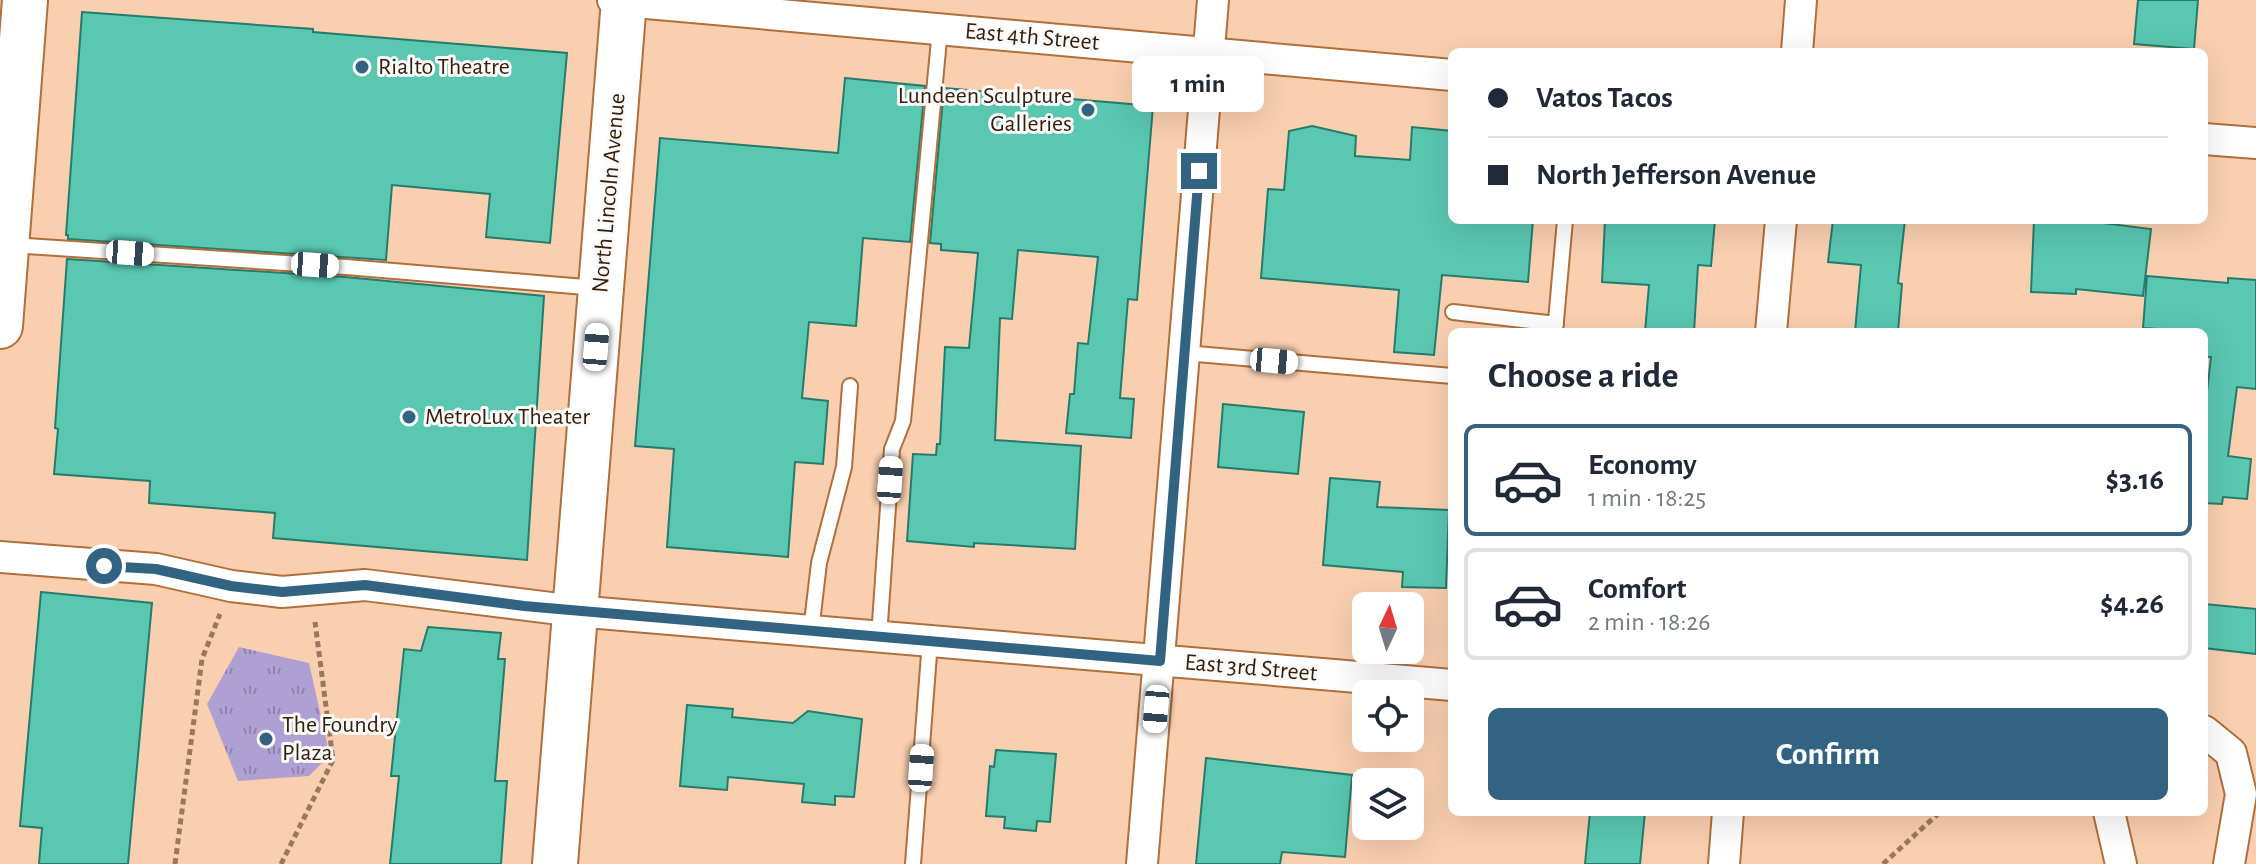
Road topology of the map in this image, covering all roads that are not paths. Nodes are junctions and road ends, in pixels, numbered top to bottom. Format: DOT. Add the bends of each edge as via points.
graph roads {
  1 [pos="25,0"];
  2 [pos="613,0"];
  3 [pos="624,0"];
  4 [pos="1213,0"];
  5 [pos="1801,0"];
  6 [pos="940,29"];
  7 [pos="1797,48"];
  8 [pos="1208,52"];
  9 [pos="1448,75"];
  10 [pos="2208,139"];
  11 [pos="2256,143"];
  12 [pos="1565,224"];
  13 [pos="1781,224"];
  14 [pos="3,245"];
  15 [pos="601,289"];
  16 [pos="1453,312"];
  17 [pos="0,326"];
  18 [pos="1556,328"];
  19 [pos="1771,328"];
  20 [pos="1185,353"];
  21 [pos="1448,376"];
  22 [pos="850,386"];
  23 [pos="0,557"];
  24 [pos="575,611"];
  25 [pos="811,631"];
  26 [pos="879,637"];
  27 [pos="930,641"];
  28 [pos="1160,661"];
  29 [pos="1448,685"];
  30 [pos="2208,734"];
  31 [pos="1728,816"];
  32 [pos="2110,816"];
  33 [pos="2231,863"];
  34 [pos="555,864"];
  35 [pos="913,864"];
  36 [pos="1142,864"];
  37 [pos="1724,864"];
  38 [pos="2121,864"];
  1 -- 14 [label="highway"];
  2 -- 3 [label="street, East 4th Street"];
  3 -- 6 [label="street, East 4th Street"];
  3 -- 15 [label="highway, North Lincoln Avenue"];
  4 -- 8 [label="street"];
  5 -- 7 [label="street"];
  6 -- 8 [label="street, East 4th Street"];
  6 -- 26 [label="lane" via="903,421 892,449"];
  8 -- 9 [label="street, East 4th Street"];
  8 -- 20 [label="street"];
  10 -- 11 [label="street"];
  12 -- 18 [label="lane"];
  13 -- 19 [label="street"];
  14 -- 15 [label="lane"];
  14 -- 17 [label="highway"];
  15 -- 24 [label="highway, North Lincoln Avenue"];
  16 -- 18 [label="lane"];
  20 -- 21 [label="lane"];
  20 -- 28 [label="street"];
  22 -- 25 [label="lane" via="844,467 819,563"];
  23 -- 24 [label="street, East 3rd Street" via="156,569 282,592 365,585"];
  24 -- 25 [label="street, East 3rd Street"];
  24 -- 34 [label="highway, North Lincoln Avenue"];
  25 -- 26 [label="street, East 3rd Street"];
  26 -- 27 [label="street, East 3rd Street"];
  27 -- 28 [label="street, East 3rd Street"];
  27 -- 35 [label="lane"];
  28 -- 29 [label="street, East 3rd Street"];
  28 -- 36 [label="street"];
  30 -- 33 [label="street" via="2231,753 2241,794"];
  31 -- 37 [label="street"];
  32 -- 38 [label="street"];
}
